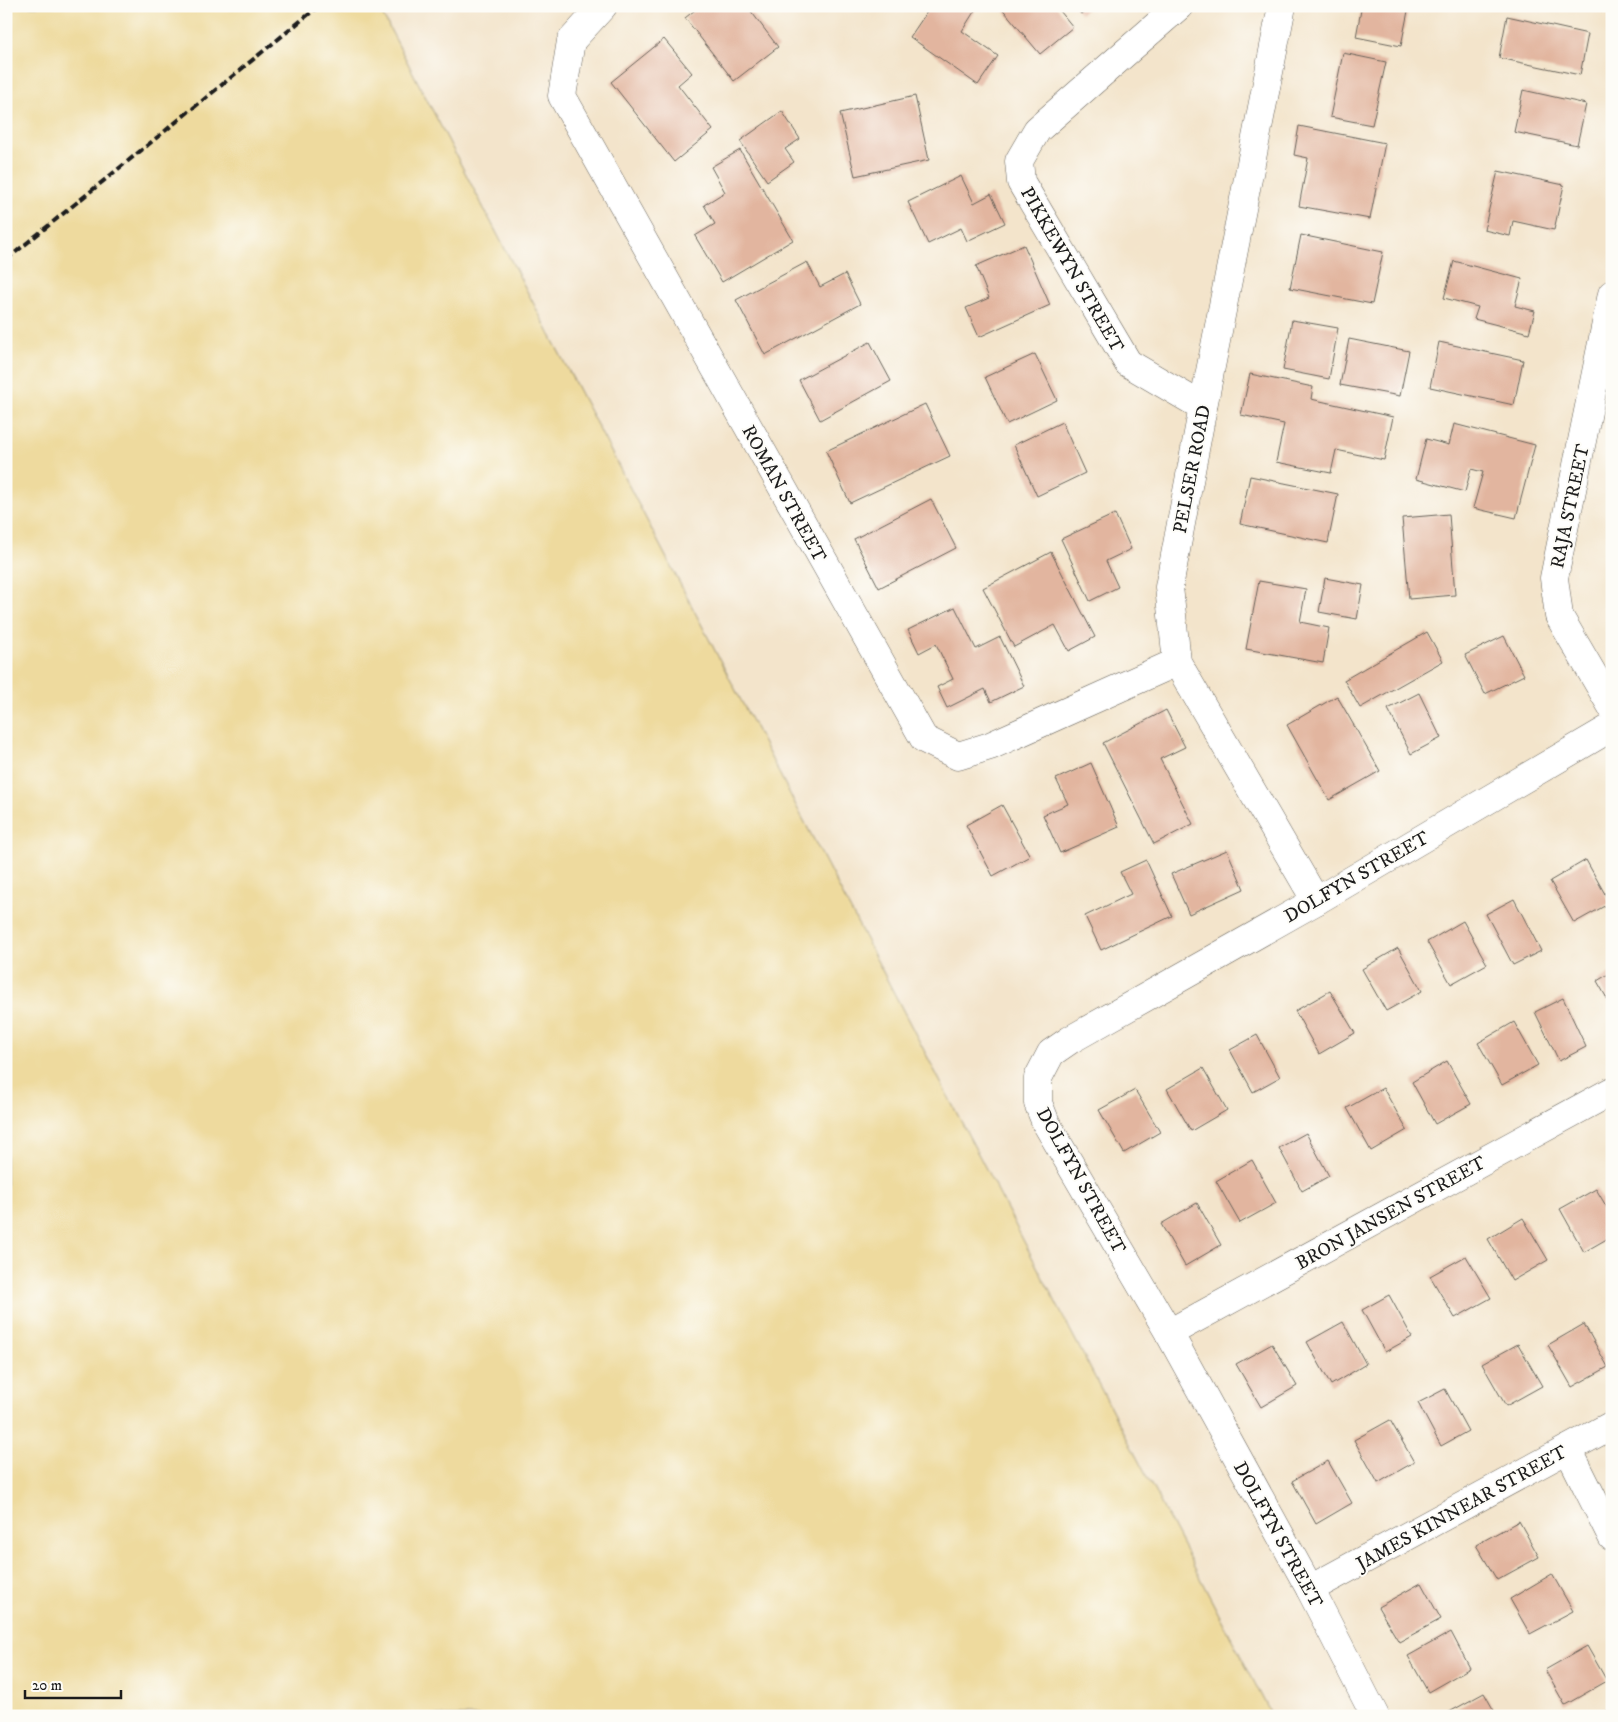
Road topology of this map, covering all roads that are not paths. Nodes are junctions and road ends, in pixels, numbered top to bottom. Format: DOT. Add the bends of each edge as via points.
graph roads {
  1 [pos="603,6"];
  2 [pos="1179,6"];
  3 [pos="1282,6"];
  4 [pos="1612,294"];
  5 [pos="1203,406"];
  6 [pos="1177,662"];
  7 [pos="1612,707"];
  8 [pos="1612,727"];
  9 [pos="1316,900"];
  10 [pos="1612,1091"];
  11 [pos="1168,1333"];
  12 [pos="1612,1425"];
  13 [pos="1568,1448"];
  14 [pos="1612,1536"];
  15 [pos="1310,1588"];
  16 [pos="1375,1716"];
  1 -- 6 [label="street, ROMAN STREET" via="571,40 562,96 924,740 958,756 990,746"];
  2 -- 5 [label="street, PIKKEWYN STREET" via="1037,130 1019,160 1022,182 1128,363"];
  3 -- 5 [label="street, PELSER ROAD"];
  4 -- 7 [label="street, RAJA STREET" via="1554,578 1559,616"];
  5 -- 6 [label="street, PELSER ROAD" via="1169,587"];
  6 -- 9 [label="street, PELSER ROAD"];
  8 -- 9 [label="street, DOLFYN STREET"];
  9 -- 11 [label="street, DOLFYN STREET" via="1070,1040 1051,1053 1038,1078 1038,1103 1046,1123"];
  10 -- 11 [label="street, BRON JANSEN STREET"];
  11 -- 15 [label="street, DOLFYN STREET"];
  12 -- 13 [label="street, JAMES KINNEAR STREET"];
  13 -- 14 [label="street"];
  13 -- 15 [label="street, JAMES KINNEAR STREET"];
  15 -- 16 [label="street, DOLFYN STREET"];
}
